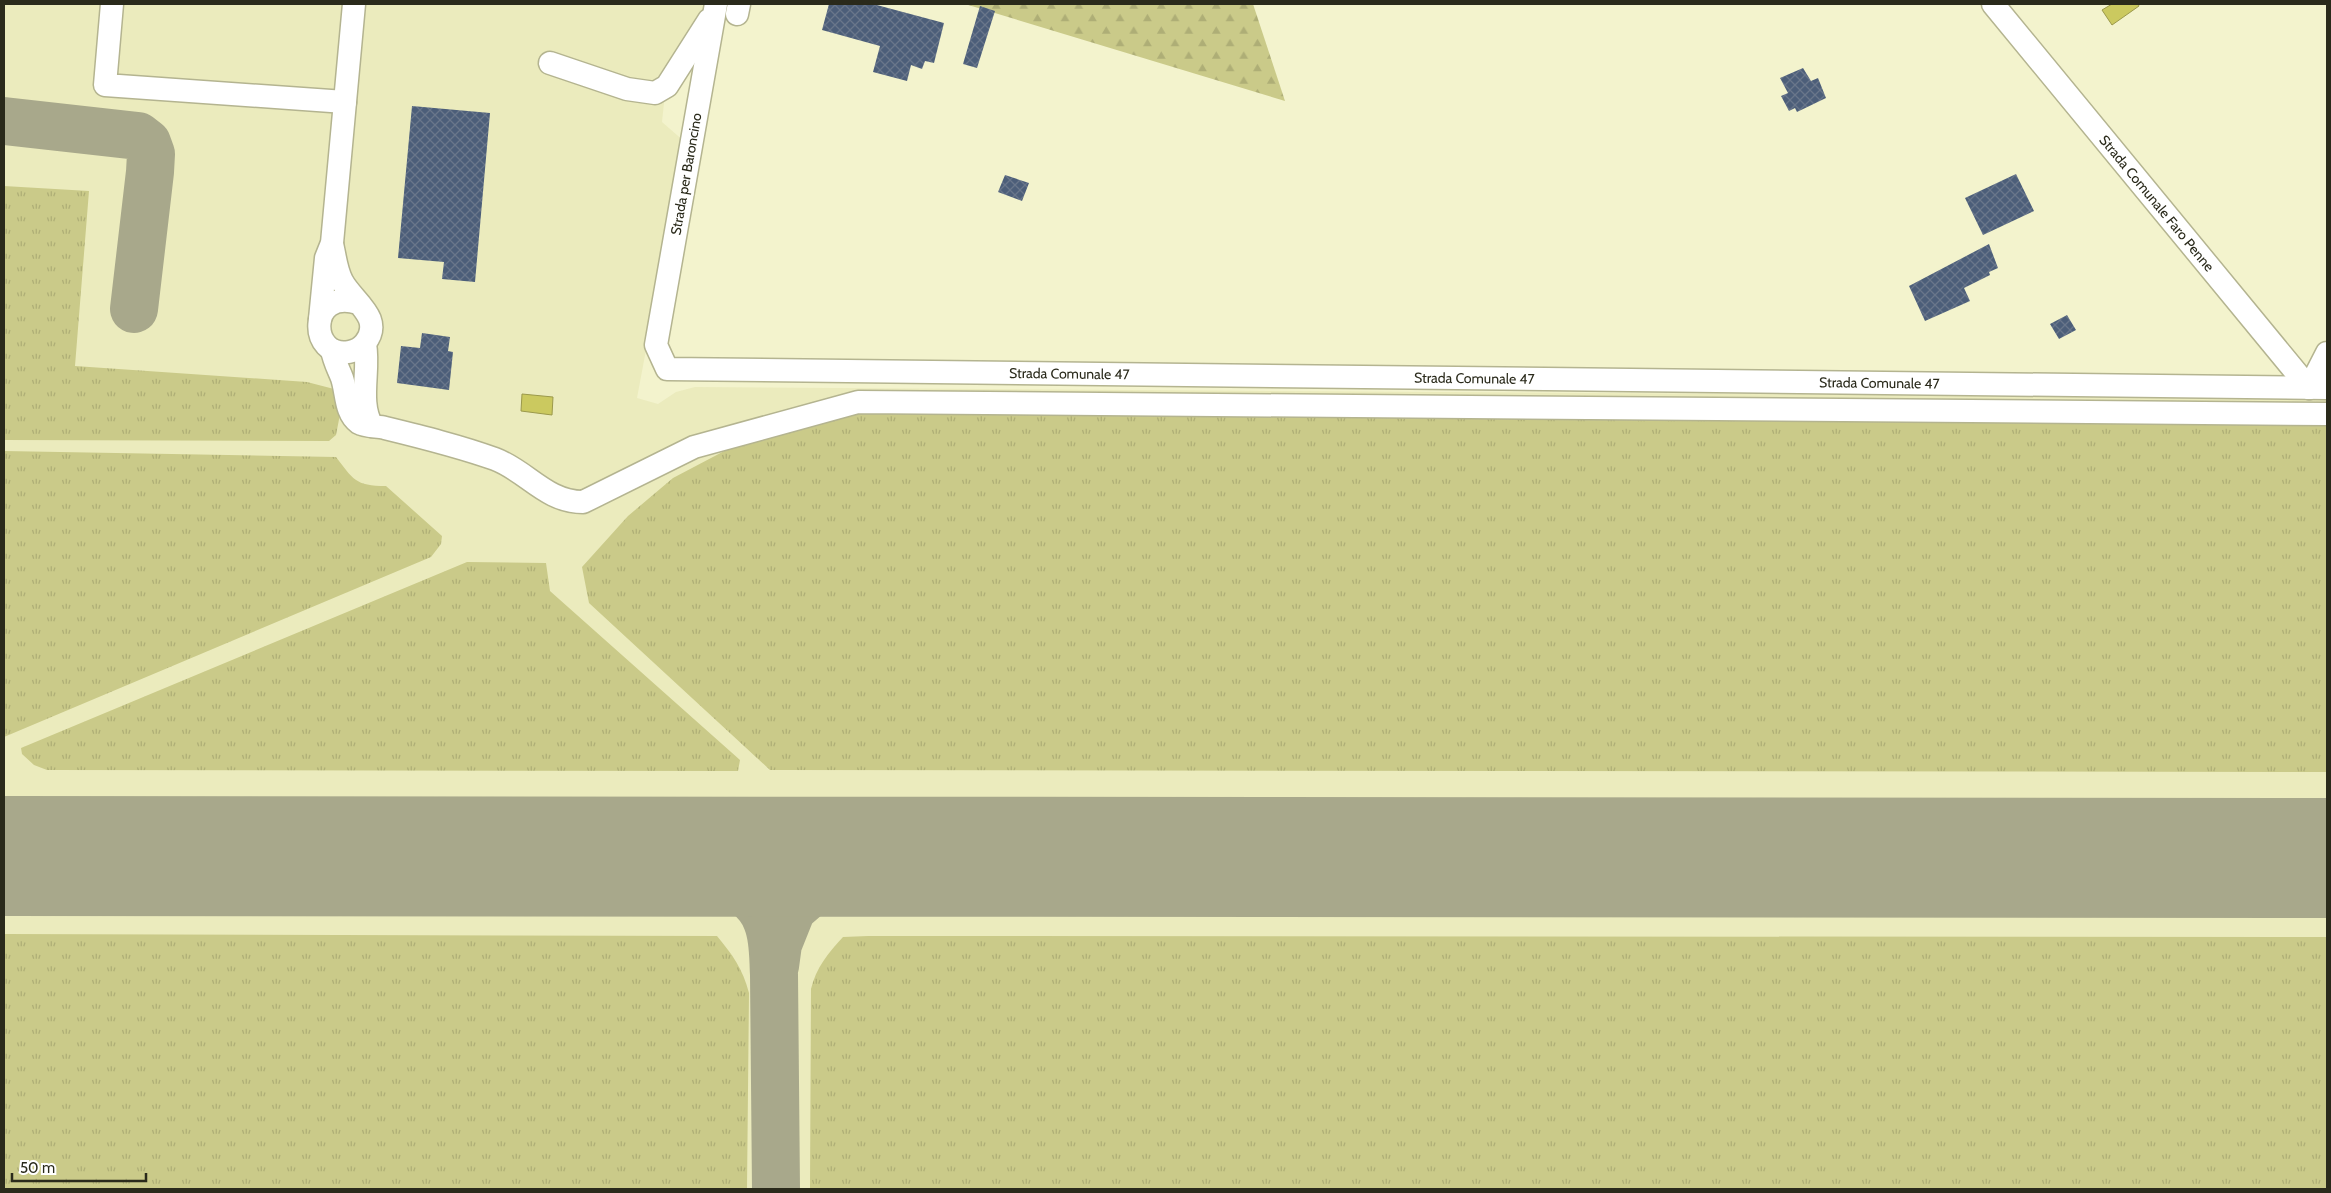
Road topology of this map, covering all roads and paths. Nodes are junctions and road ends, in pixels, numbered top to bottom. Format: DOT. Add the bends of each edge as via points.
graph roads {
  1 [pos="112,4"];
  2 [pos="354,4"];
  3 [pos="1993,4"];
  4 [pos="715,7"];
  5 [pos="550,63"];
  6 [pos="345,102"];
  7 [pos="332,243"];
  8 [pos="358,303"];
  9 [pos="320,319"];
  10 [pos="365,344"];
  11 [pos="656,345"];
  12 [pos="332,350"];
  13 [pos="2327,353"];
  14 [pos="2318,388"];
  15 [pos="2327,414"];
  16 [pos="372,426"];
  1 -- 6 [label="street" via="105,85"];
  2 -- 6 [label="street"];
  3 -- 14 [label="street, Strada Comunale Faro Penne"];
  4 -- 5 [label="street" via="666,86 655,93 627,88"];
  4 -- 11 [label="street, Strada per Baroncino"];
  6 -- 7 [label="street"];
  7 -- 8 [label="street" via="342,281"];
  7 -- 9 [label="street" via="326,258"];
  8 -- 9 [label="street" via="347,300 335,302 326,308"];
  8 -- 10 [label="street" via="372,322 371,334"];
  9 -- 12 [label="street" via="323,342"];
  10 -- 12 [label="street" via="355,351 343,353"];
  10 -- 16 [label="street" via="368,360 364,404"];
  11 -- 14 [label="street, Strada Comunale 47" via="666,369"];
  12 -- 16 [label="street" via="353,418 362,425"];
  13 -- 14 [label="street"];
  15 -- 16 [label="street" via="858,402 694,447 582,502 568,502 554,496 499,461 465,448"];
}
